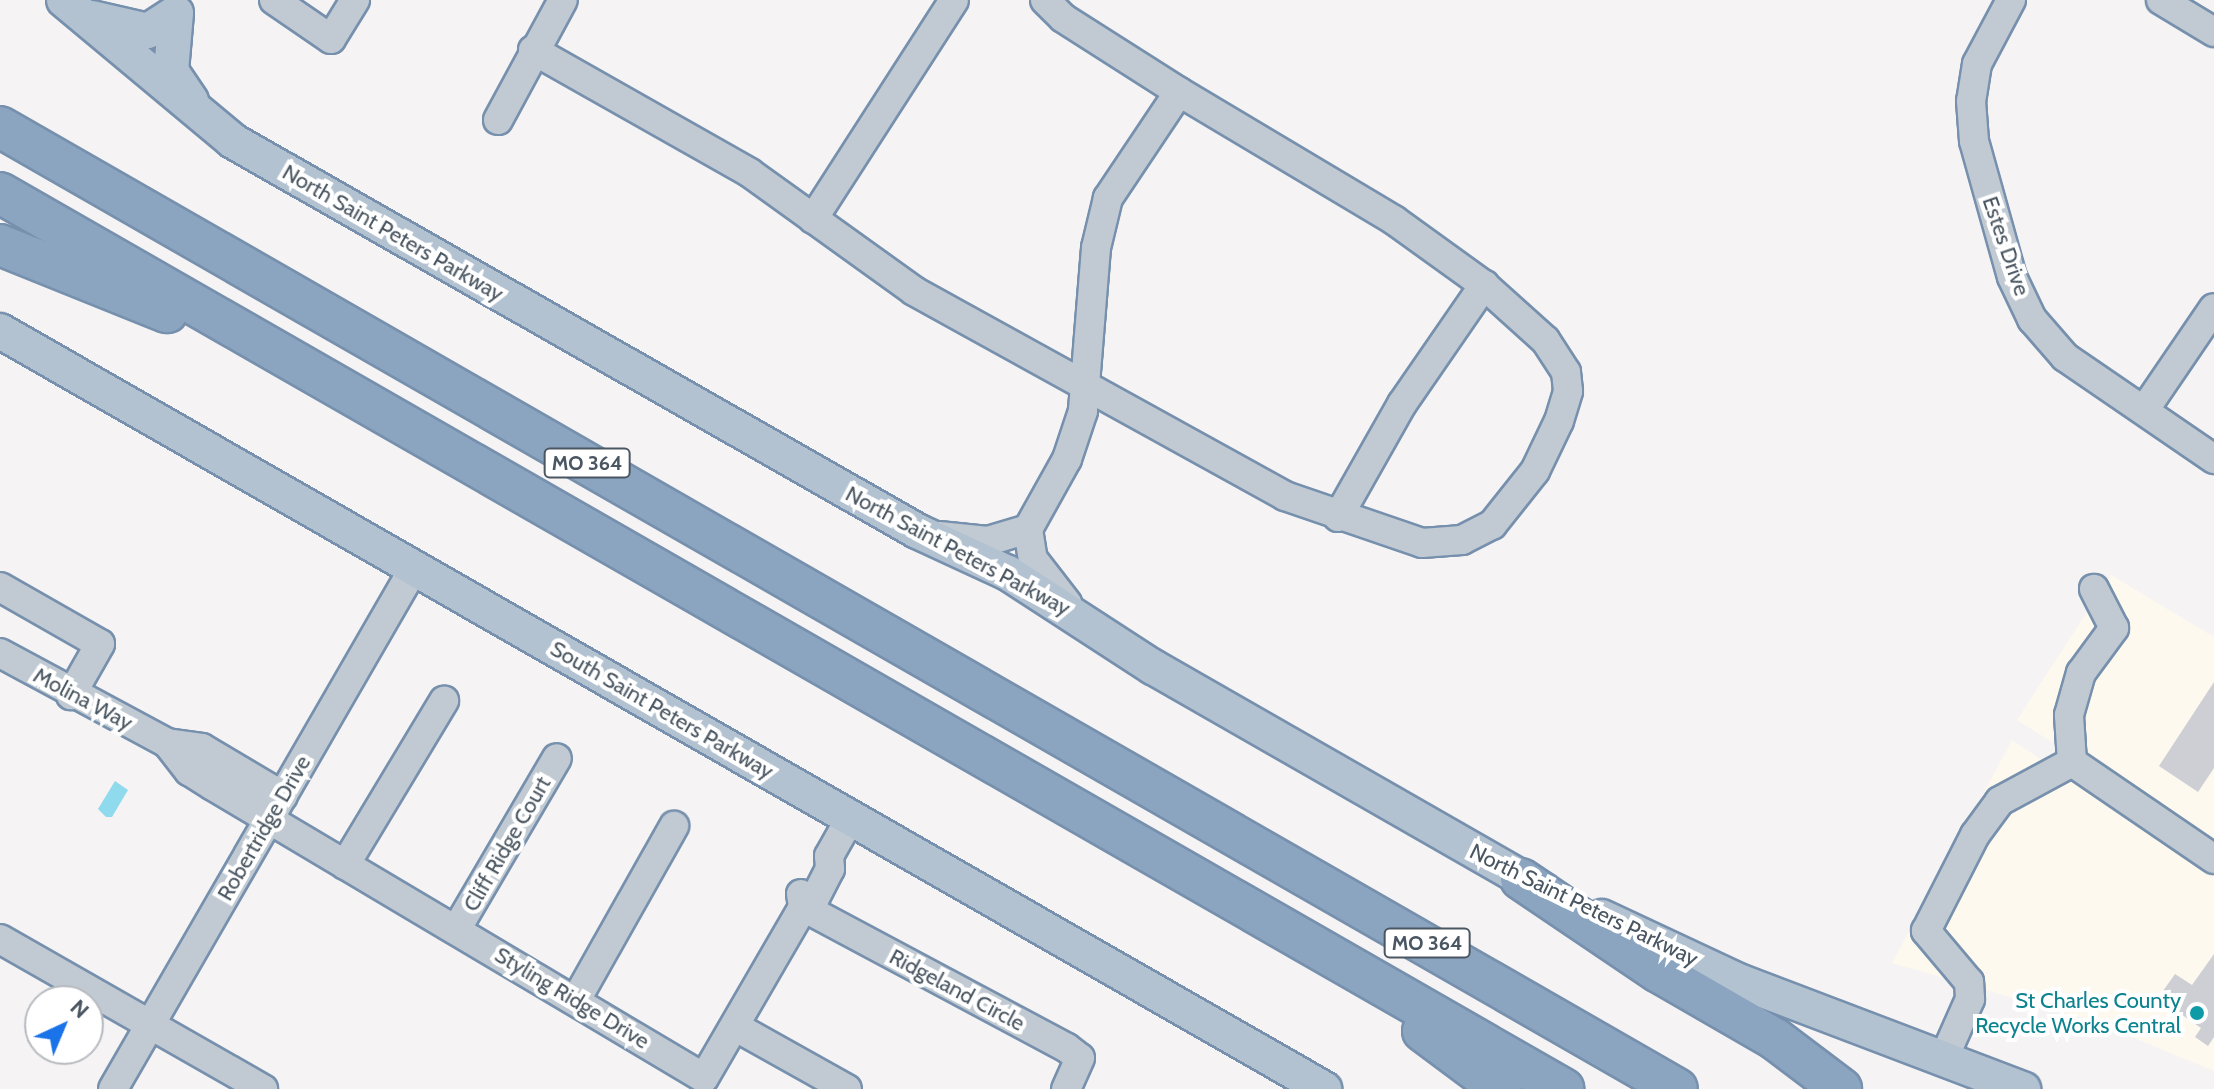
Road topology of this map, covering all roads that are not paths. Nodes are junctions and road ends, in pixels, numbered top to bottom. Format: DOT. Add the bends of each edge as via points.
graph roads {
  1 [pos="274,0"];
  2 [pos="355,0"];
  3 [pos="563,0"];
  4 [pos="954,0"];
  5 [pos="1045,0"];
  6 [pos="2011,0"];
  7 [pos="2161,0"];
  8 [pos="68,3"];
  9 [pos="180,6"];
  10 [pos="2214,32"];
  11 [pos="533,50"];
  12 [pos="1179,92"];
  13 [pos="198,111"];
  14 [pos="498,120"];
  15 [pos="0,127"];
  16 [pos="0,193"];
  17 [pos="813,219"];
  18 [pos="0,245"];
  19 [pos="1484,285"];
  20 [pos="2214,308"];
  21 [pos="0,331"];
  22 [pos="269,347"];
  23 [pos="1086,388"];
  24 [pos="2145,409"];
  25 [pos="2214,459"];
  26 [pos="1338,517"];
  27 [pos="1028,529"];
  28 [pos="933,536"];
  29 [pos="414,568"];
  30 [pos="0,587"];
  31 [pos="2094,589"];
  32 [pos="1077,615"];
  33 [pos="0,653"];
  34 [pos="71,695"];
  35 [pos="444,701"];
  36 [pos="557,758"];
  37 [pos="2072,762"];
  38 [pos="276,808"];
  39 [pos="851,817"];
  40 [pos="674,826"];
  41 [pos="2214,859"];
  42 [pos="345,865"];
  43 [pos="1521,879"];
  44 [pos="803,907"];
  45 [pos="456,930"];
  46 [pos="0,939"];
  47 [pos="1323,951"];
  48 [pos="576,1000"];
  49 [pos="149,1024"];
  50 [pos="736,1027"];
  51 [pos="1943,1060"];
  52 [pos="700,1084"];
  53 [pos="113,1089"];
  54 [pos="263,1089"];
  55 [pos="847,1089"];
  56 [pos="1066,1089"];
  57 [pos="1324,1089"];
  58 [pos="1501,1089"];
  59 [pos="1563,1089"];
  60 [pos="1677,1089"];
  61 [pos="1841,1089"];
  62 [pos="2023,1089"];
  1 -- 2 [label="street" via="331,39"];
  3 -- 11 [label="street"];
  4 -- 17 [label="street"];
  5 -- 12 [label="street" via="1063,18"];
  6 -- 24 [label="street, Estes Drive" via="1977,64 1971,101 1974,141 2012,277 2046,340"];
  7 -- 10 [label="street"];
  8 -- 9 [label="main road" via="110,25 148,31"];
  8 -- 13 [label="main road, North Saint Peters Parkway"];
  9 -- 13 [label="main road" via="171,71"];
  11 -- 14 [label="street"];
  11 -- 17 [label="street" via="750,173"];
  12 -- 19 [label="street" via="1394,220"];
  12 -- 23 [label="street" via="1108,198 1096,248"];
  13 -- 28 [label="main road, North Saint Peters Parkway" via="233,141"];
  15 -- 60 [label="highway, MO 364"];
  16 -- 22 [label="highway, MO 364"];
  17 -- 23 [label="street" via="914,291"];
  18 -- 22 [label="highway" via="135,301"];
  19 -- 26 [label="street" via="1402,404"];
  19 -- 26 [label="street" via="1545,340 1566,372 1568,391 1559,421 1535,471 1492,525 1462,540 1422,543"];
  20 -- 24 [label="street"];
  21 -- 29 [label="main road, South Saint Peters Parkway"];
  22 -- 47 [label="highway, MO 364"];
  23 -- 26 [label="street" via="1285,496"];
  23 -- 27 [label="street" via="1067,459"];
  24 -- 25 [label="street, Estes Drive"];
  27 -- 28 [label="street" via="988,541"];
  27 -- 32 [label="street" via="1033,559"];
  28 -- 32 [label="main road, North Saint Peters Parkway"];
  29 -- 38 [label="street, Robertridge Drive"];
  29 -- 39 [label="main road, South Saint Peters Parkway"];
  30 -- 34 [label="street" via="100,644"];
  31 -- 37 [label="street" via="2114,628 2081,673 2069,715"];
  32 -- 43 [label="main road, North Saint Peters Parkway" via="1153,667"];
  33 -- 34 [label="street, Molina Way"];
  34 -- 38 [label="street, Molina Way" via="167,743 189,771"];
  35 -- 42 [label="street"];
  36 -- 45 [label="street, Cliff Ridge Court"];
  37 -- 41 [label="street"];
  37 -- 51 [label="street" via="2000,801 1975,835 1926,931 1969,982 1970,999"];
  38 -- 42 [label="street, Styling Ridge Drive"];
  38 -- 49 [label="street, Robertridge Drive"];
  39 -- 44 [label="street, Styling Ridge Drive" via="829,856 830,869 814,900"];
  39 -- 57 [label="main road, South Saint Peters Parkway"];
  40 -- 48 [label="street"];
  42 -- 45 [label="street, Styling Ridge Drive"];
  43 -- 51 [label="main road, North Saint Peters Parkway" via="1741,982"];
  43 -- 61 [label="highway" via="1659,972 1775,1039"];
  44 -- 50 [label="street, Styling Ridge Drive"];
  44 -- 56 [label="street, Ridgeland Circle" via="1067,1048 1080,1058"];
  45 -- 48 [label="street, Styling Ridge Drive"];
  46 -- 49 [label="street"];
  47 -- 58 [label="highway"];
  47 -- 59 [label="highway, MO 364"];
  48 -- 52 [label="street, Styling Ridge Drive"];
  49 -- 53 [label="street, Robertridge Drive"];
  49 -- 54 [label="street"];
  50 -- 52 [label="street, Styling Ridge Drive"];
  50 -- 55 [label="street"];
  51 -- 62 [label="main road, North Saint Peters Parkway"];
}
